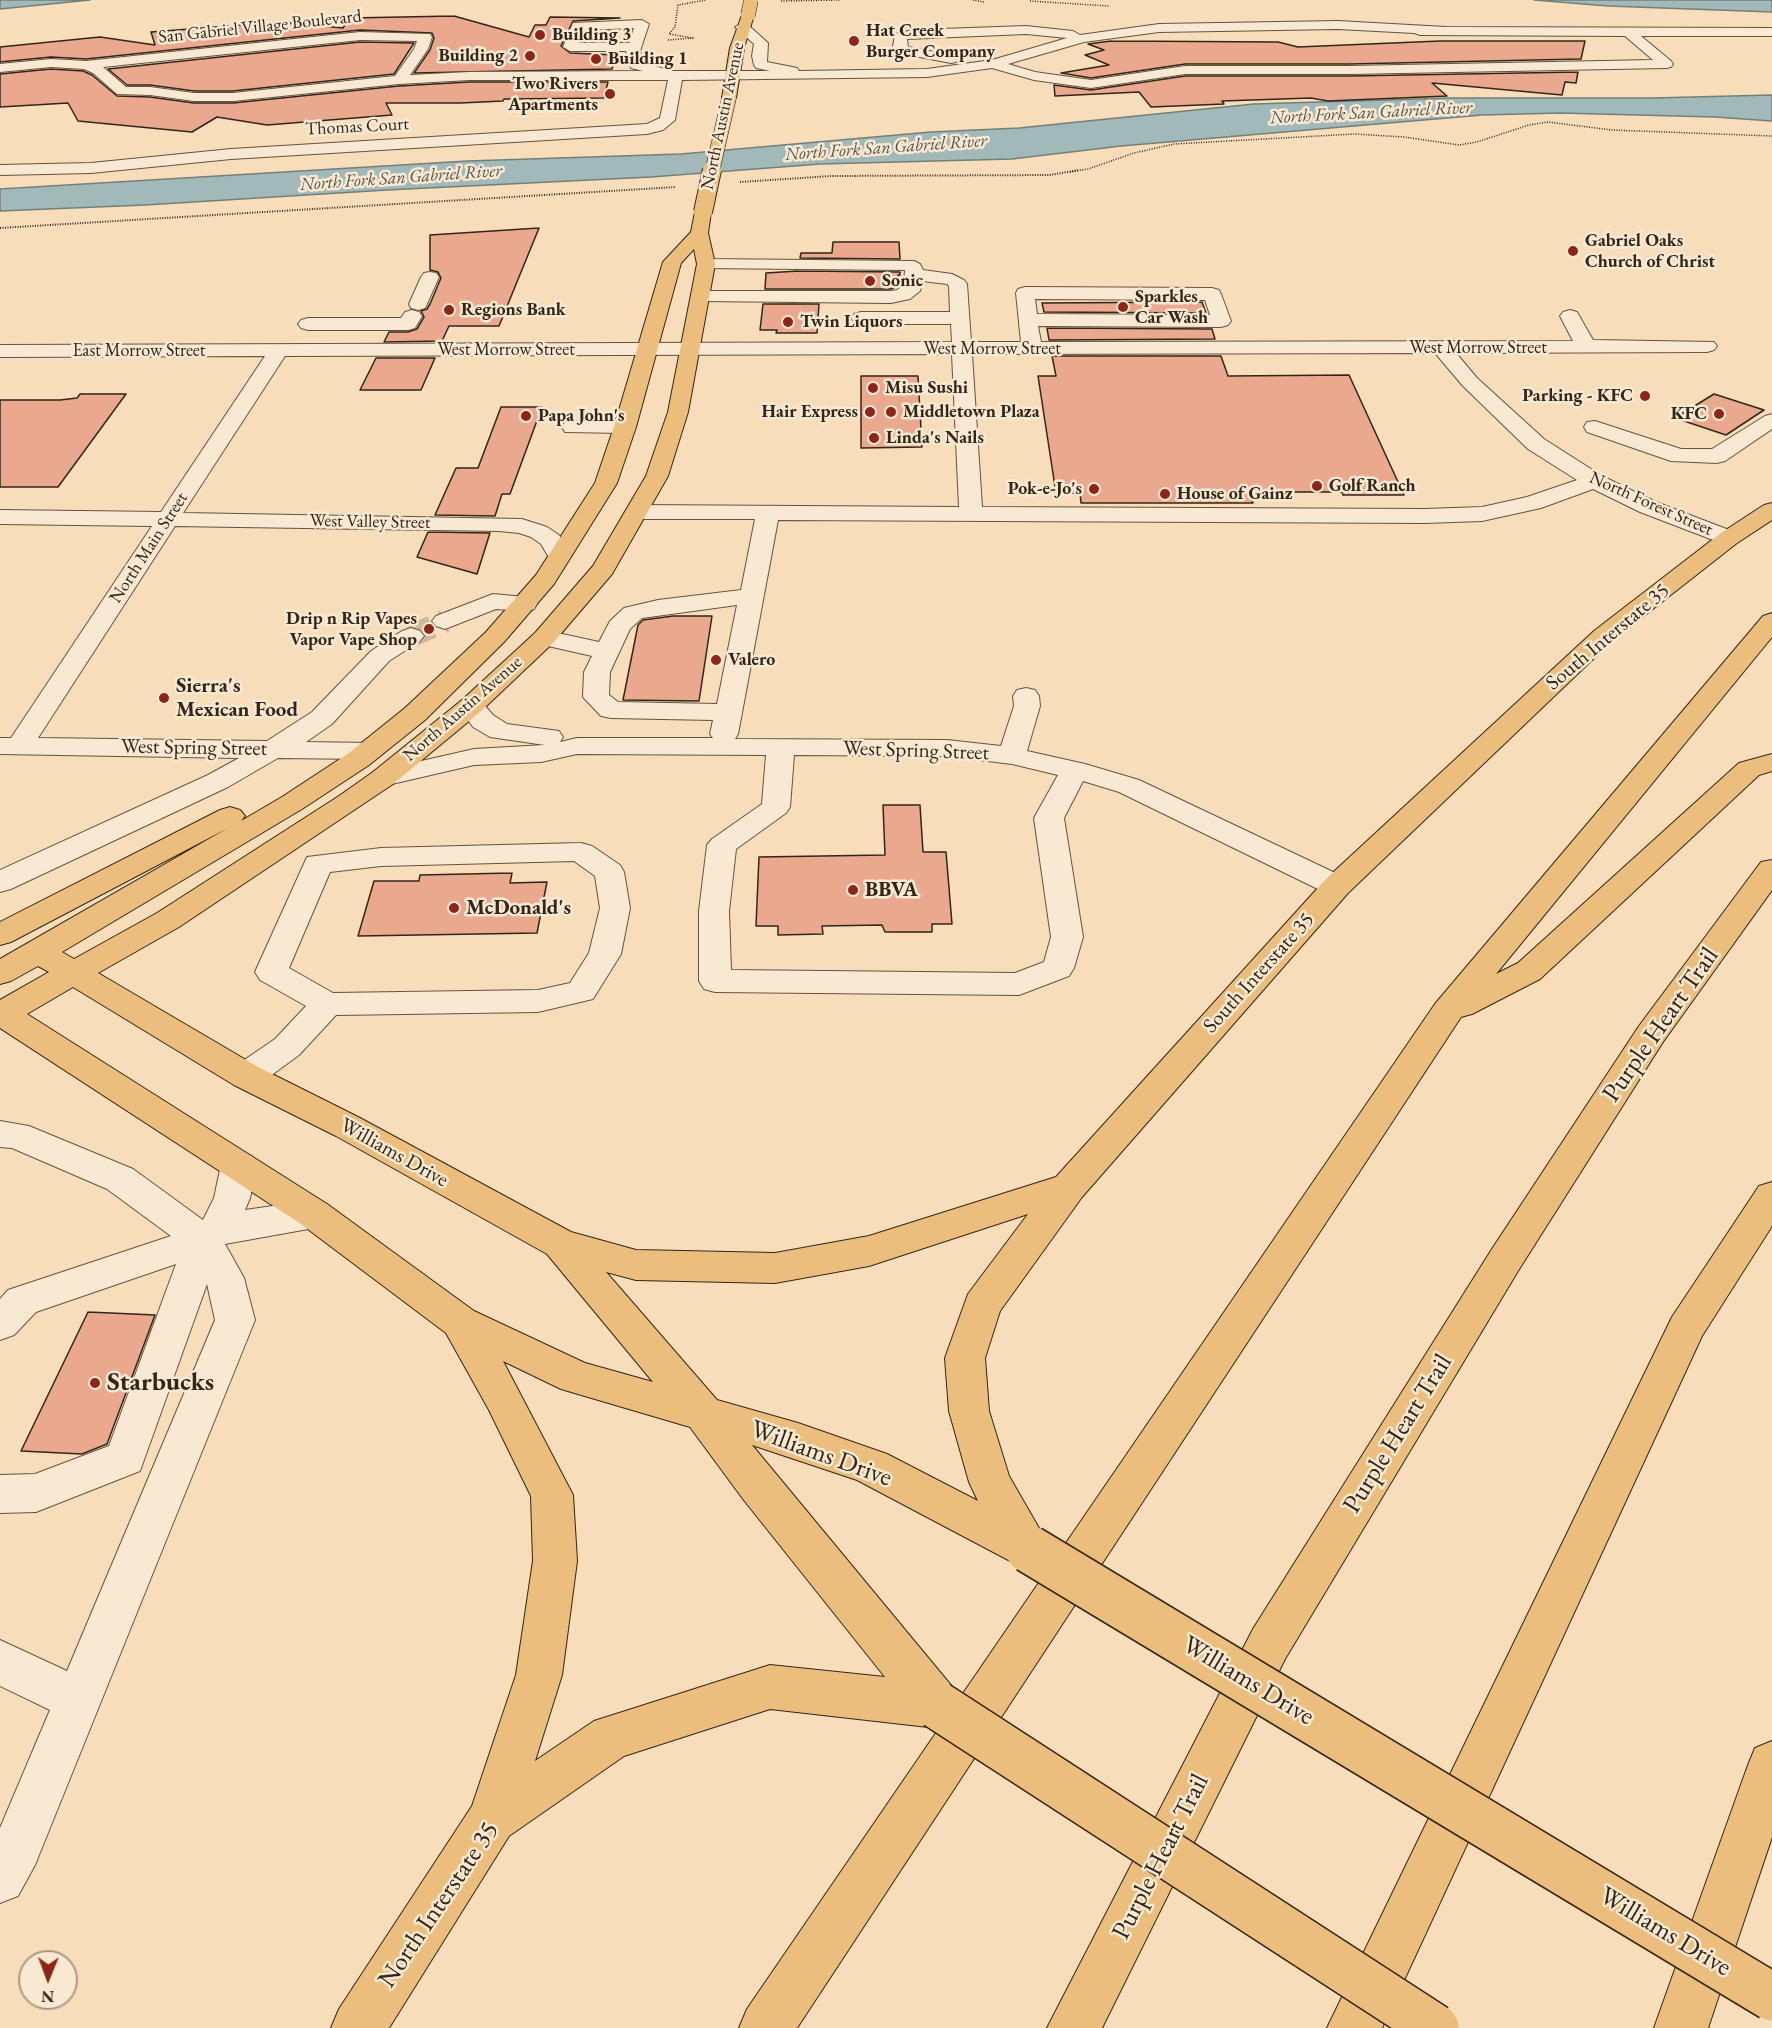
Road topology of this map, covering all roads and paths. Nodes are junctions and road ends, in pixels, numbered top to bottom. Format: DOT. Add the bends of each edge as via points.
graph roads {
  1 [pos="706,0"];
  2 [pos="750,0"];
  3 [pos="745,21"];
  4 [pos="1767,30"];
  5 [pos="1628,31"];
  6 [pos="1058,32"];
  7 [pos="1083,38"];
  8 [pos="660,40"];
  9 [pos="634,47"];
  10 [pos="194,53"];
  11 [pos="993,64"];
  12 [pos="86,65"];
  13 [pos="0,68"];
  14 [pos="676,75"];
  15 [pos="732,75"];
  16 [pos="814,75"];
  17 [pos="399,80"];
  18 [pos="150,91"];
  19 [pos="1772,136"];
  20 [pos="0,170"];
  21 [pos="731,183"];
  22 [pos="686,186"];
  23 [pos="0,228"];
  24 [pos="699,232"];
  25 [pos="706,264"];
  26 [pos="753,264"];
  27 [pos="914,275"];
  28 [pos="430,277"];
  29 [pos="700,295"];
  30 [pos="748,295"];
  31 [pos="1570,316"];
  32 [pos="844,318"];
  33 [pos="961,318"];
  34 [pos="1028,320"];
  35 [pos="308,324"];
  36 [pos="1707,346"];
  37 [pos="1442,348"];
  38 [pos="1587,348"];
  39 [pos="963,349"];
  40 [pos="1032,349"];
  41 [pos="647,350"];
  42 [pos="690,350"];
  43 [pos="0,351"];
  44 [pos="278,351"];
  45 [pos="1772,420"];
  46 [pos="573,427"];
  47 [pos="625,427"];
  48 [pos="1595,427"];
  49 [pos="1594,481"];
  50 [pos="1772,510"];
  51 [pos="637,512"];
  52 [pos="768,514"];
  53 [pos="970,514"];
  54 [pos="0,518"];
  55 [pos="167,519"];
  56 [pos="1729,538"];
  57 [pos="559,556"];
  58 [pos="752,596"];
  59 [pos="525,604"];
  60 [pos="445,621"];
  61 [pos="1772,621"];
  62 [pos="411,636"];
  63 [pos="544,638"];
  64 [pos="605,651"];
  65 [pos="1026,696"];
  66 [pos="471,706"];
  67 [pos="727,712"];
  68 [pos="10,746"];
  69 [pos="577,746"];
  70 [pos="721,748"];
  71 [pos="781,748"];
  72 [pos="274,749"];
  73 [pos="364,755"];
  74 [pos="1012,756"];
  75 [pos="1772,762"];
  76 [pos="1075,770"];
  77 [pos="383,778"];
  78 [pos="286,843"];
  79 [pos="318,864"];
  80 [pos="1772,869"];
  81 [pos="0,882"];
  82 [pos="1337,886"];
  83 [pos="0,935"];
  84 [pos="38,951"];
  85 [pos="0,973"];
  86 [pos="75,973"];
  87 [pos="327,1004"];
  88 [pos="1447,1012"];
  89 [pos="1,1013"];
  90 [pos="246,1076"];
  91 [pos="0,1134"];
  92 [pos="239,1165"];
  93 [pos="1069,1187"];
  94 [pos="1772,1196"];
  95 [pos="314,1214"];
  96 [pos="211,1234"];
  97 [pos="560,1245"];
  98 [pos="460,1322"];
  99 [pos="0,1324"];
  100 [pos="702,1413"];
  101 [pos="0,1494"];
  102 [pos="1029,1549"];
  103 [pos="0,1662"];
  104 [pos="78,1700"];
  105 [pos="937,1705"];
  106 [pos="1772,1765"];
  107 [pos="492,1819"];
  108 [pos="0,1878"];
  109 [pos="1772,1997"];
  110 [pos="358,2028"];
  111 [pos="766,2028"];
  112 [pos="1074,2028"];
  113 [pos="1354,2028"];
  114 [pos="1436,2028"];
  115 [pos="1681,2028"];
  1 -- 8 [label="path" via="678,5 676,10 675,27 669,34 693,38"];
  2 -- 3 [label="main road, North Austin Avenue, bridge"];
  3 -- 15 [label="main road, North Austin Avenue"];
  3 -- 16 [label="street, San Gabriel Village Boulevard" via="761,43 761,65"];
  4 -- 5 [label="street, San Gabriel Village Boulevard"];
  5 -- 7 [label="street, San Gabriel Village Boulevard" via="1374,32 1233,27 1136,30"];
  5 -- 11 [label="street" via="1666,64 1185,70 1091,84 1034,76"];
  6 -- 6 [label="street" via="963,58 936,57 900,47 900,37 913,34"];
  6 -- 7 [label="street"];
  7 -- 11 [label="street, San Gabriel Village Boulevard"];
  9 -- 9 [label="street" via="642,24 578,26 570,47"];
  9 -- 14 [label="street" via="636,65"];
  10 -- 12 [label="street, San Gabriel Village Boulevard"];
  10 -- 17 [label="street, San Gabriel Village Boulevard" via="360,36 424,37 421,49"];
  10 -- 18 [label="street" via="180,72"];
  11 -- 16 [label="street, San Gabriel Village Boulevard" via="916,74"];
  12 -- 13 [label="street, San Gabriel Village Boulevard" via="51,63"];
  12 -- 18 [label="street, San Gabriel Village Boulevard" via="122,91"];
  14 -- 15 [label="street, San Gabriel Village Boulevard"];
  14 -- 17 [label="street, San Gabriel Village Boulevard" via="529,74"];
  14 -- 20 [label="street, Thomas Court" via="667,120 647,129 231,154 91,168"];
  15 -- 16 [label="street, San Gabriel Village Boulevard"];
  15 -- 24 [label="main road, North Austin Avenue, bridge"];
  17 -- 18 [label="street, San Gabriel Village Boulevard" via="234,97"];
  19 -- 21 [label="path" via="1612,130 1548,122 1459,145 1354,134 1174,144 1050,176 831,176"];
  22 -- 23 [label="path"];
  24 -- 25 [label="main road, North Austin Avenue"];
  24 -- 41 [label="main road, North Austin Avenue" via="672,262"];
  25 -- 26 [label="street"];
  25 -- 29 [label="main road, North Austin Avenue"];
  26 -- 27 [label="street" via="908,265 914,268"];
  26 -- 30 [label="street"];
  27 -- 30 [label="street" via="914,287 909,292 891,297"];
  27 -- 33 [label="street" via="952,279 958,284"];
  28 -- 35 [label="street" via="408,324"];
  29 -- 30 [label="street"];
  29 -- 42 [label="main road, North Austin Avenue"];
  31 -- 38 [label="street"];
  32 -- 33 [label="street"];
  33 -- 39 [label="street"];
  34 -- 34 [label="street" via="1025,293 1212,294 1221,321"];
  34 -- 40 [label="street"];
  36 -- 38 [label="street, West Morrow Street"];
  37 -- 38 [label="street, West Morrow Street"];
  37 -- 40 [label="street, West Morrow Street"];
  37 -- 49 [label="street, North Forest Street" via="1514,426"];
  39 -- 40 [label="street, West Morrow Street"];
  39 -- 42 [label="street, West Morrow Street"];
  39 -- 53 [label="street"];
  41 -- 42 [label="street, West Morrow Street"];
  41 -- 44 [label="street, West Morrow Street" via="535,359"];
  41 -- 47 [label="main road, North Austin Avenue"];
  42 -- 51 [label="main road, North Austin Avenue" via="657,476"];
  43 -- 44 [label="street, East Morrow Street"];
  44 -- 55 [label="street, North Main Street"];
  45 -- 48 [label="street" via="1717,456 1678,456"];
  46 -- 47 [label="street"];
  47 -- 57 [label="main road, North Austin Avenue" via="606,483"];
  49 -- 53 [label="street" via="1533,503 1471,514"];
  49 -- 56 [label="street, North Forest Street"];
  50 -- 56 [label="main road, South Interstate 35"];
  51 -- 52 [label="street"];
  51 -- 63 [label="main road, North Austin Avenue" via="603,569"];
  52 -- 53 [label="street"];
  52 -- 58 [label="street"];
  54 -- 55 [label="street, West Valley Street"];
  55 -- 57 [label="street, West Valley Street" via="522,526 551,540"];
  55 -- 68 [label="street, North Main Street"];
  56 -- 82 [label="main road, South Interstate 35" via="1604,636"];
  57 -- 59 [label="main road, North Austin Avenue"];
  58 -- 64 [label="street" via="633,613 619,626"];
  58 -- 67 [label="street"];
  59 -- 60 [label="street" via="493,601"];
  59 -- 73 [label="main road, North Austin Avenue" via="445,687"];
  61 -- 88 [label="main road"];
  62 -- 72 [label="street" via="380,656 322,718"];
  63 -- 64 [label="street"];
  63 -- 66 [label="main road, North Austin Avenue"];
  64 -- 67 [label="street" via="597,672 596,697 610,710"];
  65 -- 74 [label="street" via="1028,706"];
  66 -- 69 [label="street, West Spring Street" via="483,721 500,731 547,736"];
  66 -- 77 [label="main road, North Austin Avenue"];
  67 -- 70 [label="street"];
  68 -- 72 [label="street, West Spring Street"];
  69 -- 70 [label="street, West Spring Street"];
  69 -- 77 [label="street, West Spring Street" via="541,754 474,757"];
  70 -- 71 [label="street, West Spring Street"];
  71 -- 74 [label="street, West Spring Street" via="947,748"];
  71 -- 76 [label="street" via="776,807 722,845 714,911 715,981 1019,984 1058,968 1068,937 1049,818"];
  72 -- 73 [label="street, West Spring Street"];
  72 -- 81 [label="street" via="218,781"];
  73 -- 83 [label="main road" via="306,771 243,809"];
  73 -- 84 [label="main road, North Austin Avenue" via="282,809"];
  74 -- 76 [label="street, West Spring Street"];
  75 -- 88 [label="main road" via="1749,769 1529,971"];
  76 -- 82 [label="street, West Spring Street" via="1129,786"];
  77 -- 78 [label="main road, North Austin Avenue"];
  78 -- 79 [label="street"];
  78 -- 86 [label="main road, North Austin Avenue" via="168,920"];
  79 -- 87 [label="street" via="272,972"];
  79 -- 87 [label="street" via="381,857 581,852 609,872 615,908 605,954 581,991 538,1001"];
  80 -- 112 [label="main road, Purple Heart Trail" via="1651,1034 1505,1260 1269,1644"];
  82 -- 93 [label="main road, South Interstate 35"];
  84 -- 85 [label="main road, North Austin Avenue"];
  84 -- 86 [label="main road, Williams Drive"];
  86 -- 89 [label="main road, North Austin Avenue"];
  86 -- 90 [label="main road, Williams Drive"];
  87 -- 90 [label="street" via="287,1047"];
  88 -- 111 [label="main road"];
  89 -- 92 [label="main road, Williams Drive"];
  90 -- 97 [label="main road, Williams Drive"];
  91 -- 96 [label="street" via="16,1135 120,1179"];
  92 -- 95 [label="main road, Williams Drive"];
  92 -- 96 [label="street" via="232,1198"];
  93 -- 97 [label="main road" via="868,1251 775,1268 636,1265"];
  93 -- 102 [label="main road, South Interstate 35" via="982,1305 965,1358 969,1411 990,1482"];
  94 -- 113 [label="main road" via="1686,1328"];
  95 -- 96 [label="street"];
  95 -- 98 [label="main road, Williams Drive"];
  96 -- 99 [label="street" via="22,1301"];
  96 -- 101 [label="street" via="126,1458 36,1493"];
  96 -- 104 [label="street" via="235,1320"];
  97 -- 100 [label="main road, Williams Drive"];
  98 -- 100 [label="main road, Williams Drive" via="575,1377"];
  98 -- 107 [label="main road" via="552,1495 555,1561 539,1675"];
  100 -- 102 [label="main road, Williams Drive" via="872,1467"];
  100 -- 105 [label="main road, Williams Drive"];
  102 -- 109 [label="main road, Williams Drive, bridge"];
  103 -- 104 [label="street"];
  104 -- 108 [label="street" via="17,1847"];
  105 -- 107 [label="main road, North Interstate 35" via="770,1687 611,1737"];
  105 -- 114 [label="main road, Williams Drive, bridge"];
  106 -- 115 [label="main road"];
  107 -- 110 [label="main road, North Interstate 35"];
}
